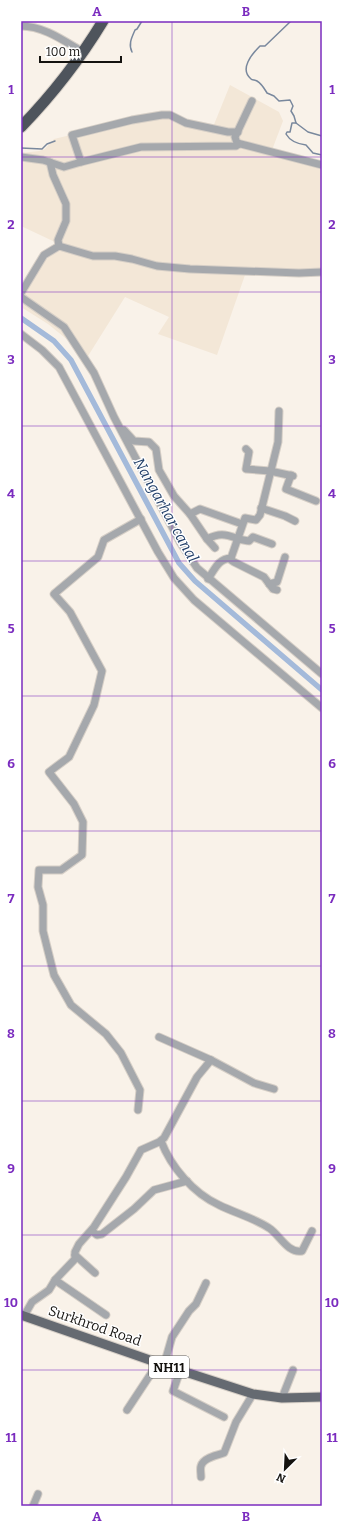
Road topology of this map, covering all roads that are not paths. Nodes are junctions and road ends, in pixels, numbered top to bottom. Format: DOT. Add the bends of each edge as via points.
graph roads {
  1 [pos="103,21"];
  2 [pos="32,24"];
  3 [pos="21,26"];
  4 [pos="83,52"];
  5 [pos="252,101"];
  6 [pos="21,127"];
  7 [pos="238,132"];
  8 [pos="239,144"];
  9 [pos="21,157"];
  10 [pos="50,162"];
  11 [pos="81,162"];
  12 [pos="322,165"];
  13 [pos="59,246"];
  14 [pos="322,272"];
  15 [pos="21,293"];
  16 [pos="21,297"];
  17 [pos="21,334"];
  18 [pos="279,411"];
  19 [pos="118,424"];
  20 [pos="246,449"];
  21 [pos="270,471"];
  22 [pos="316,501"];
  23 [pos="261,508"];
  24 [pos="190,514"];
  25 [pos="141,519"];
  26 [pos="295,521"];
  27 [pos="241,527"];
  28 [pos="252,537"];
  29 [pos="207,539"];
  30 [pos="238,539"];
  31 [pos="272,544"];
  32 [pos="216,548"];
  33 [pos="285,557"];
  34 [pos="231,558"];
  35 [pos="208,579"];
  36 [pos="270,584"];
  37 [pos="277,590"];
  38 [pos="322,674"];
  39 [pos="322,708"];
  40 [pos="159,1037"];
  41 [pos="211,1060"];
  42 [pos="274,1089"];
  43 [pos="138,1110"];
  44 [pos="161,1141"];
  45 [pos="187,1181"];
  46 [pos="92,1231"];
  47 [pos="312,1231"];
  48 [pos="75,1255"];
  49 [pos="95,1273"];
  50 [pos="55,1280"];
  51 [pos="206,1283"];
  52 [pos="23,1315"];
  53 [pos="106,1315"];
  54 [pos="161,1364"];
  55 [pos="293,1370"];
  56 [pos="180,1371"];
  57 [pos="252,1394"];
  58 [pos="322,1397"];
  59 [pos="282,1398"];
  60 [pos="127,1410"];
  61 [pos="224,1417"];
  62 [pos="201,1477"];
  63 [pos="38,1494"];
  64 [pos="33,1506"];
  1 -- 4 [label="highway"];
  2 -- 3 [label="street"];
  2 -- 4 [label="street"];
  4 -- 6 [label="highway"];
  5 -- 7 [label="street"];
  7 -- 8 [label="street" via="235,138"];
  7 -- 11 [label="street" via="186,123 170,115 132,120 72,135"];
  8 -- 11 [label="street" via="141,147"];
  8 -- 12 [label="street"];
  9 -- 10 [label="street"];
  10 -- 11 [label="street" via="64,166"];
  10 -- 13 [label="street" via="52,175 66,204 66,221 58,240"];
  13 -- 14 [label="street" via="93,256 115,256 157,266"];
  13 -- 15 [label="street" via="44,255"];
  16 -- 19 [label="street" via="64,327 94,374"];
  17 -- 25 [label="street" via="59,367"];
  18 -- 21 [label="street" via="278,442"];
  19 -- 24 [label="street" via="134,441 149,442 156,448 160,470 174,496"];
  19 -- 35 [label="street" via="180,542 197,568"];
  20 -- 21 [label="street" via="249,452 246,469"];
  21 -- 22 [label="street" via="292,476 286,488"];
  21 -- 23 [label="street"];
  23 -- 26 [label="street"];
  23 -- 27 [label="street" via="256,520 245,518"];
  24 -- 27 [label="street" via="200,509"];
  24 -- 29 [label="street"];
  25 -- 39 [label="street" via="174,578 194,600"];
  25 -- 43 [label="street" via="104,540 98,557 54,594 70,612 102,671 94,705 69,757 49,772 74,804 83,822 82,855 61,870 39,870 38,888 43,905 43,931 54,975 71,1006 106,1034 121,1053 140,1090"];
  27 -- 28 [label="street"];
  27 -- 30 [label="street"];
  28 -- 30 [label="street" via="249,541"];
  28 -- 31 [label="street"];
  29 -- 30 [label="street" via="223,534"];
  29 -- 32 [label="street"];
  30 -- 34 [label="street"];
  33 -- 36 [label="street" via="277,582"];
  34 -- 35 [label="street" via="220,561"];
  34 -- 36 [label="street" via="230,560 264,577"];
  35 -- 38 [label="street"];
  36 -- 37 [label="street"];
  40 -- 41 [label="street"];
  41 -- 42 [label="street" via="254,1083"];
  41 -- 44 [label="street" via="197,1077"];
  44 -- 45 [label="street" via="166,1154"];
  44 -- 46 [label="street" via="141,1150"];
  45 -- 46 [label="street" via="154,1190 102,1234 97,1235"];
  45 -- 47 [label="street" via="202,1196 269,1227 287,1246 299,1252 302,1251"];
  46 -- 48 [label="street" via="79,1244"];
  48 -- 49 [label="street"];
  48 -- 50 [label="street" via="73,1261"];
  50 -- 52 [label="street" via="49,1290 32,1302"];
  50 -- 53 [label="street"];
  51 -- 54 [label="street" via="196,1304 172,1337"];
  52 -- 54 [label="main road, Surkhrod Road / NH11"];
  54 -- 56 [label="main road, Surkhrod Road / NH11"];
  54 -- 60 [label="street"];
  55 -- 59 [label="street"];
  56 -- 57 [label="main road, Surkhrod Road / NH11"];
  56 -- 61 [label="street" via="173,1391"];
  57 -- 59 [label="main road, Surkhrod Road / NH11"];
  57 -- 62 [label="street" via="236,1422 224,1453 214,1455 203,1462"];
  58 -- 59 [label="main road, Surkhrod Road / NH11"];
  63 -- 64 [label="street"];
}
